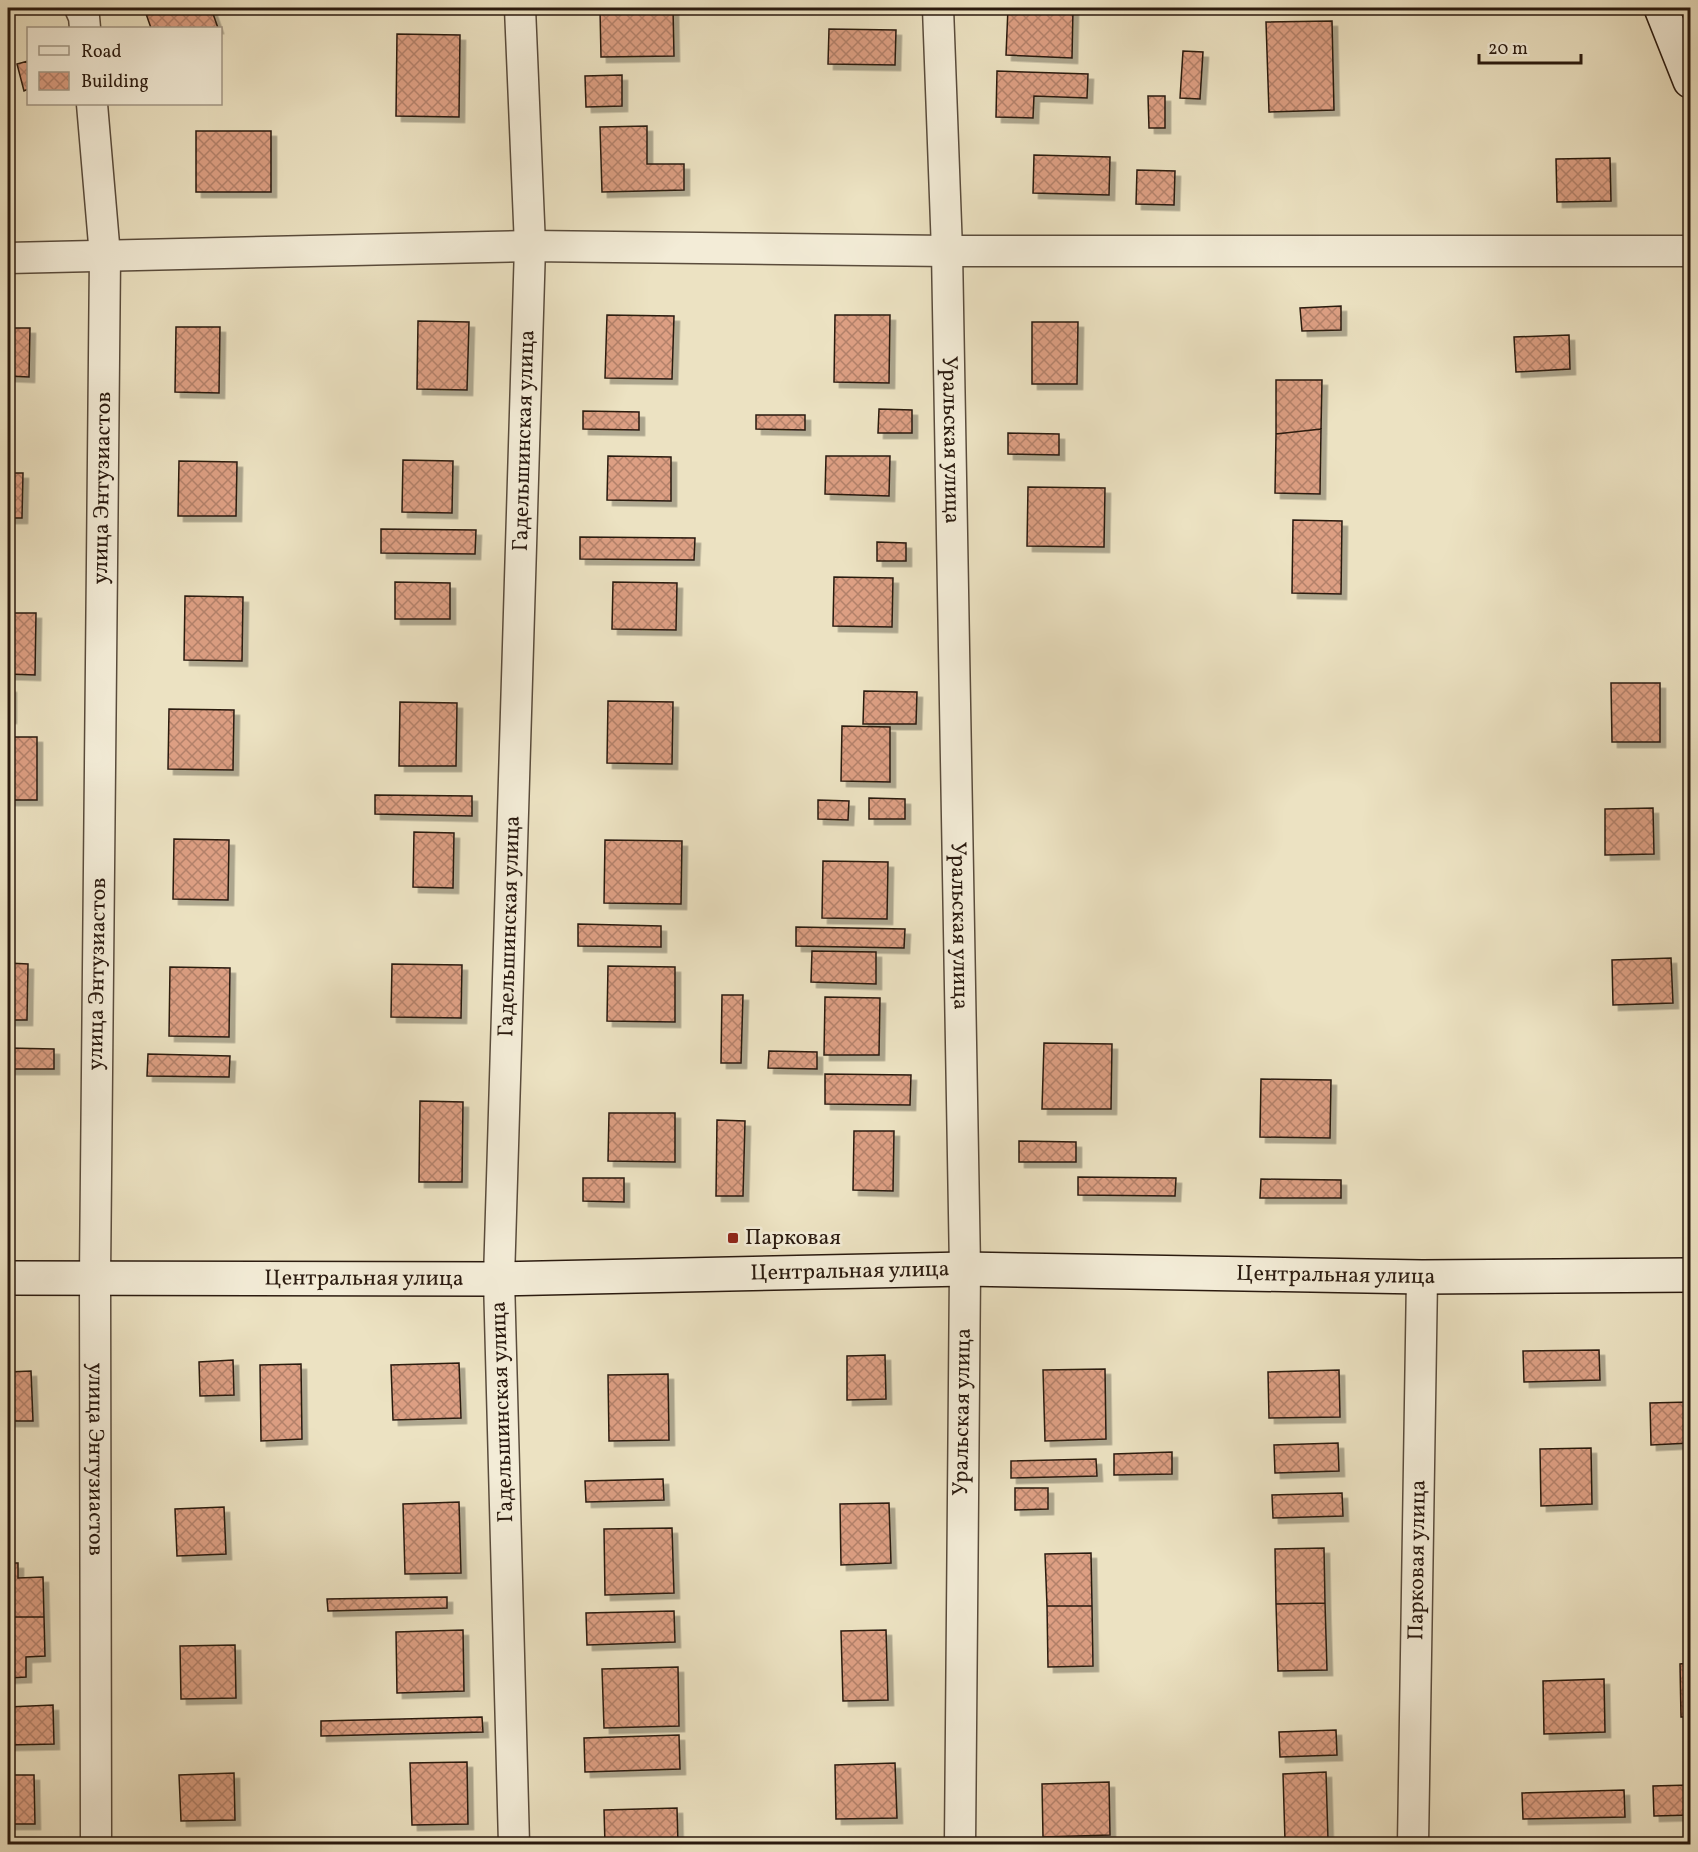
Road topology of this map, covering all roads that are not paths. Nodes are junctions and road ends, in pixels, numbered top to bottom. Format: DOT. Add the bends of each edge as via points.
graph roads {
  1 [pos="80,8"];
  2 [pos="520,8"];
  3 [pos="938,8"];
  4 [pos="1660,8"];
  5 [pos="85,27"];
  6 [pos="1690,81"];
  7 [pos="92,105"];
  8 [pos="530,246"];
  9 [pos="947,251"];
  10 [pos="1690,251"];
  11 [pos="105,256"];
  12 [pos="8,258"];
  13 [pos="965,1269"];
  14 [pos="1690,1275"];
  15 [pos="95,1277"];
  16 [pos="1422,1277"];
  17 [pos="8,1278"];
  18 [pos="499,1279"];
  19 [pos="96,1845"];
  20 [pos="514,1845"];
  21 [pos="960,1845"];
  22 [pos="1413,1845"];
  1 -- 5 [label="street"];
  2 -- 8 [label="street, Гадельшинская улица"];
  3 -- 9 [label="street, Уральская улица"];
  4 -- 6 [label="street"];
  7 -- 11 [label="street, улица Энтузиастов"];
  8 -- 9 [label="street"];
  8 -- 11 [label="street"];
  8 -- 18 [label="street, Гадельшинская улица"];
  9 -- 10 [label="street"];
  9 -- 13 [label="street, Уральская улица"];
  11 -- 12 [label="street"];
  11 -- 15 [label="street, улица Энтузиастов"];
  13 -- 16 [label="street, Центральная улица"];
  13 -- 18 [label="street, Центральная улица"];
  13 -- 21 [label="street, Уральская улица"];
  14 -- 16 [label="street, Центральная улица"];
  15 -- 17 [label="street, Центральная улица"];
  15 -- 18 [label="street, Центральная улица"];
  15 -- 19 [label="street, улица Энтузиастов"];
  16 -- 22 [label="street, Парковая улица"];
  18 -- 20 [label="street, Гадельшинская улица"];
}
